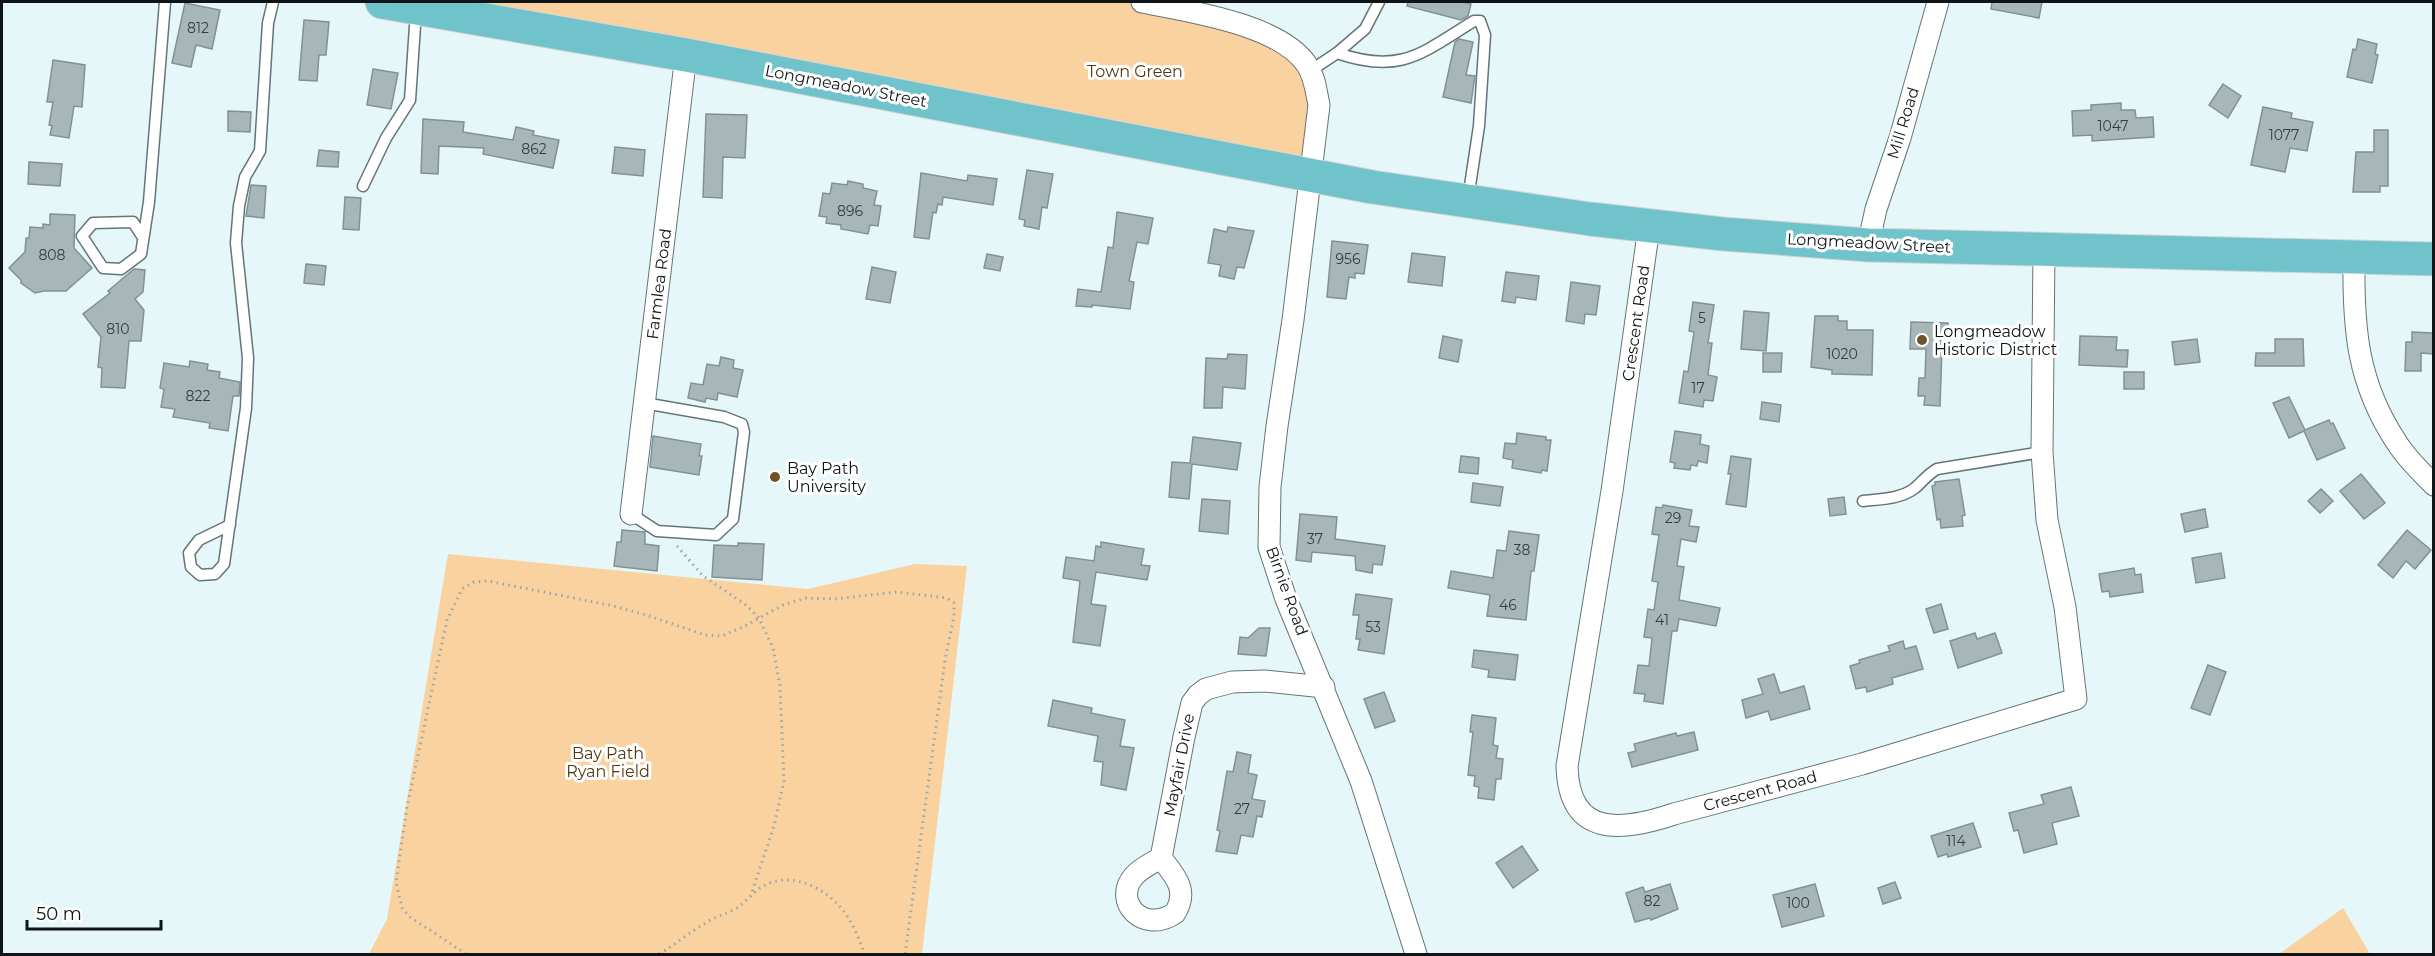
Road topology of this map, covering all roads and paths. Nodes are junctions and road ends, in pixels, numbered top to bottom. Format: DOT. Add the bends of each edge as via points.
graph roads {
  1 [pos="165,2"];
  2 [pos="273,2"];
  3 [pos="382,2"];
  4 [pos="1142,2"];
  5 [pos="1379,2"];
  6 [pos="1938,2"];
  7 [pos="416,8"];
  8 [pos="1226,10"];
  9 [pos="1337,53"];
  10 [pos="686,55"];
  11 [pos="1310,71"];
  12 [pos="1310,176"];
  13 [pos="363,186"];
  14 [pos="1467,202"];
  15 [pos="1650,227"];
  16 [pos="142,236"];
  17 [pos="1868,245"];
  18 [pos="2044,250"];
  19 [pos="2355,258"];
  20 [pos="2433,259"];
  21 [pos="644,403"];
  22 [pos="2042,452"];
  23 [pos="2433,485"];
  24 [pos="1863,501"];
  25 [pos="631,514"];
  26 [pos="230,525"];
  27 [pos="664,531"];
  28 [pos="759,618"];
  29 [pos="1324,687"];
  30 [pos="1161,858"];
  31 [pos="751,896"];
  32 [pos="466,954"];
  33 [pos="659,954"];
  34 [pos="864,954"];
  35 [pos="905,954"];
  36 [pos="1416,954"];
  1 -- 16 [label="lane" via="149,202"];
  2 -- 26 [label="lane" via="268,23 260,152 245,177 239,206 236,243 248,358 246,408"];
  3 -- 7 [label="main road, Longmeadow Street"];
  4 -- 8 [label="street"];
  5 -- 9 [label="lane" via="1365,28"];
  6 -- 17 [label="street, Mill Road"];
  7 -- 10 [label="main road, Longmeadow Street"];
  7 -- 13 [label="lane" via="410,100"];
  8 -- 11 [label="street" via="1280,40"];
  9 -- 11 [label="lane"];
  9 -- 14 [label="lane" via="1356,59 1402,61 1480,21 1485,34 1479,126"];
  10 -- 12 [label="main road, Longmeadow Street"];
  10 -- 21 [label="street, Farmlea Road"];
  11 -- 12 [label="street" via="1319,105"];
  12 -- 14 [label="main road, Longmeadow Street"];
  12 -- 29 [label="street, Birnie Road" via="1274,448 1268,539 1278,578"];
  14 -- 15 [label="main road, Longmeadow Street"];
  15 -- 17 [label="main road, Longmeadow Street"];
  15 -- 22 [label="street, Crescent Road" via="1567,766 1571,793 1593,820 1612,827 1645,824 2076,699 2065,607 2047,520"];
  16 -- 16 [label="lane" via="141,254 121,269 103,268 82,236 93,223 133,222"];
  17 -- 18 [label="main road, Longmeadow Street"];
  18 -- 19 [label="main road, Longmeadow Street"];
  18 -- 22 [label="street, Crescent Road"];
  19 -- 20 [label="main road, Longmeadow Street"];
  19 -- 23 [label="street" via="2357,345 2370,388 2398,444"];
  21 -- 25 [label="street, Farmlea Road"];
  21 -- 27 [label="lane" via="724,417 742,424 744,432 733,519 716,535"];
  22 -- 24 [label="lane" via="1937,469 1902,495"];
  25 -- 27 [label="lane" via="657,531"];
  26 -- 26 [label="lane" via="224,564 215,574 200,575 191,567 189,553 199,540"];
  27 -- 28 [label="path" via="703,576"];
  28 -- 31 [label="path" via="773,648 780,686 784,781"];
  28 -- 32 [label="path" via="722,636 705,635 636,612 501,582 474,582 462,589 447,620 407,807 396,882 402,908 410,917"];
  28 -- 35 [label="path" via="806,598 897,592 947,598 954,603"];
  29 -- 30 [label="street, Mayfair Drive" via="1232,682 1198,695 1192,703 1184,736"];
  29 -- 36 [label="street, Birnie Road" via="1361,781"];
  31 -- 33 [label="path"];
  31 -- 34 [label="path" via="780,880 811,885 845,912"];
}
